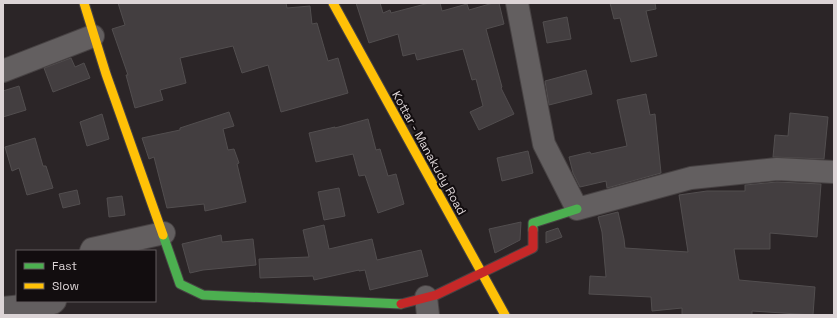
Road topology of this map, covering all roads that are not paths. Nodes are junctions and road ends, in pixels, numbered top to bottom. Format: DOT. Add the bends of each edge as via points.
graph roads {
  1 [pos="84,3"];
  2 [pos="333,3"];
  3 [pos="517,3"];
  4 [pos="93,36"];
  5 [pos="3,71"];
  6 [pos="834,172"];
  7 [pos="577,209"];
  8 [pos="164,233"];
  9 [pos="91,250"];
  10 [pos="482,273"];
  11 [pos="54,302"];
  12 [pos="427,306"];
  13 [pos="3,308"];
  14 [pos="505,315"];
  1 -- 4 [label="street"];
  2 -- 10 [label="street, Kottar - Manakudy Road"];
  3 -- 7 [label="street" via="544,144"];
  4 -- 5 [label="street"];
  4 -- 8 [label="street"];
  6 -- 7 [label="street" via="777,169 691,178"];
  7 -- 10 [label="street" via="533,223 534,248"];
  8 -- 9 [label="street"];
  8 -- 12 [label="street" via="180,284 203,295"];
  10 -- 12 [label="street" via="436,295"];
  10 -- 14 [label="street, Kottar - Manakudy Road"];
  11 -- 13 [label="street"];
}
